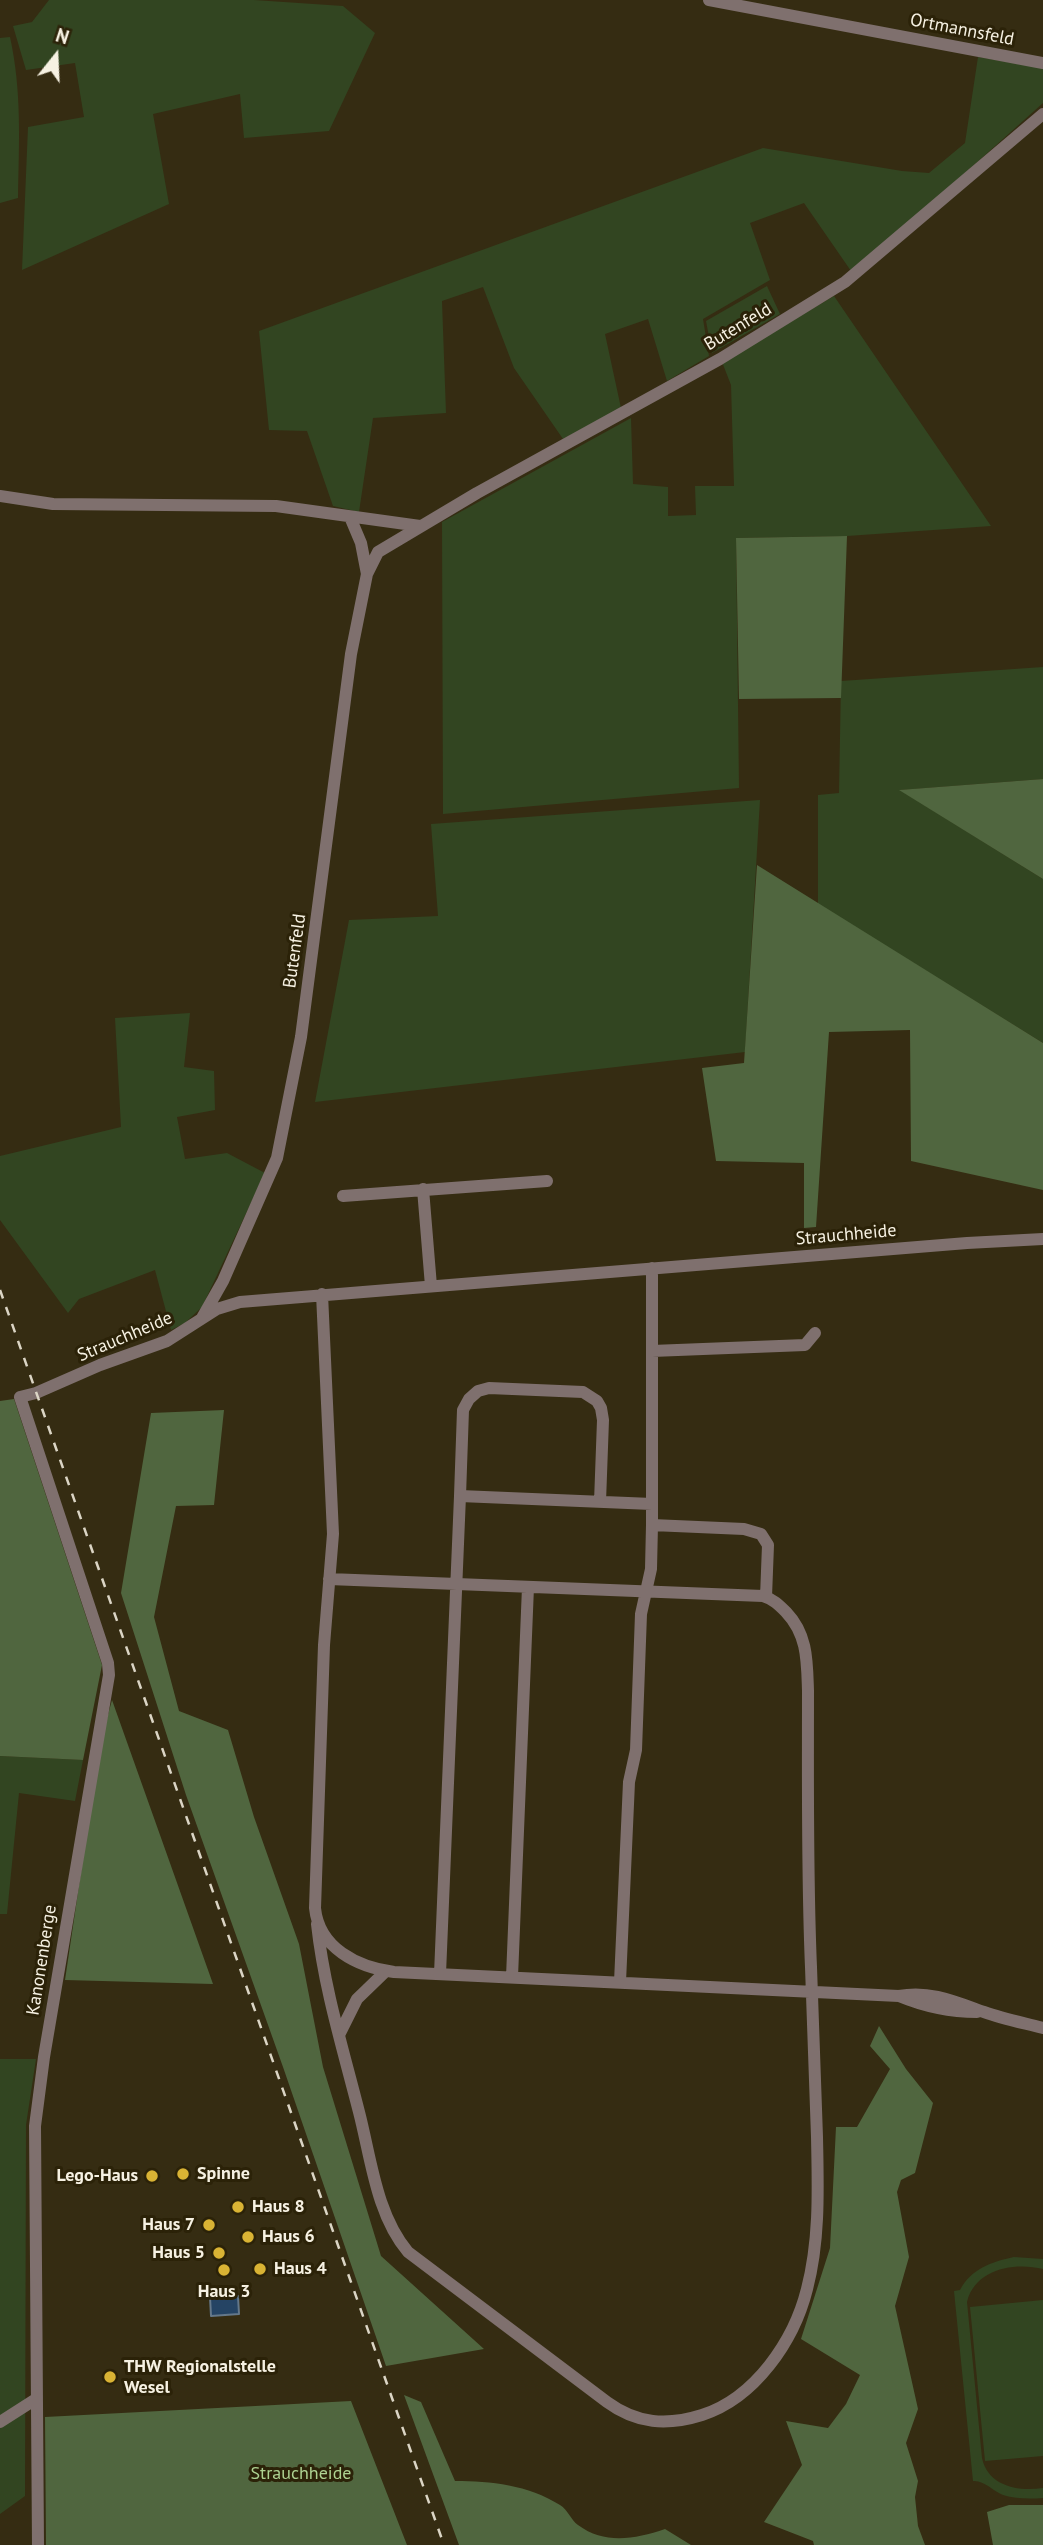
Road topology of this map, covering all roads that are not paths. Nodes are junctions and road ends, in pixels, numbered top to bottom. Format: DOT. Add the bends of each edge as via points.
graph roads {
  1 [pos="709,0"];
  2 [pos="1043,62"];
  3 [pos="1043,114"];
  4 [pos="0,496"];
  5 [pos="350,517"];
  6 [pos="420,526"];
  7 [pos="367,573"];
  8 [pos="547,1181"];
  9 [pos="423,1189"];
  10 [pos="344,1196"];
  11 [pos="1043,1240"];
  12 [pos="652,1268"];
  13 [pos="223,1281"];
  14 [pos="430,1286"];
  15 [pos="322,1294"];
  16 [pos="240,1302"];
  17 [pos="202,1318"];
  18 [pos="815,1333"];
  19 [pos="652,1351"];
  20 [pos="20,1397"];
  21 [pos="460,1496"];
  22 [pos="600,1502"];
  23 [pos="652,1504"];
  24 [pos="652,1525"];
  25 [pos="329,1579"];
  26 [pos="457,1584"];
  27 [pos="528,1587"];
  28 [pos="645,1591"];
  29 [pos="766,1597"];
  30 [pos="317,1924"];
  31 [pos="386,1971"];
  32 [pos="440,1974"];
  33 [pos="512,1978"];
  34 [pos="621,1982"];
  35 [pos="812,1990"];
  36 [pos="1043,2028"];
  37 [pos="339,2035"];
  38 [pos="36,2399"];
  39 [pos="0,2422"];
  40 [pos="38,2545"];
  1 -- 2 [label="street, Ortmannsfeld"];
  3 -- 6 [label="street, Butenfeld" via="845,282 720,359"];
  4 -- 5 [label="street" via="53,504 276,506"];
  5 -- 6 [label="street"];
  5 -- 7 [label="street, Butenfeld"];
  6 -- 7 [label="street, Butenfeld" via="378,552"];
  7 -- 13 [label="street, Butenfeld" via="351,654 301,1037 277,1158"];
  8 -- 9 [label="street"];
  9 -- 10 [label="street"];
  9 -- 14 [label="street"];
  11 -- 12 [label="street, Strauchheide"];
  12 -- 14 [label="street, Strauchheide"];
  12 -- 19 [label="street"];
  13 -- 16 [label="street" via="226,1292"];
  13 -- 17 [label="street, Butenfeld"];
  14 -- 15 [label="street, Strauchheide"];
  15 -- 16 [label="street, Strauchheide"];
  15 -- 25 [label="street" via="333,1534"];
  16 -- 17 [label="street, Strauchheide"];
  17 -- 20 [label="street, Strauchheide" via="167,1341"];
  18 -- 19 [label="street" via="805,1345"];
  19 -- 23 [label="street"];
  20 -- 38 [label="street, Kanonenberge" via="109,1675 35,2126"];
  21 -- 22 [label="street"];
  21 -- 22 [label="street" via="462,1416 473,1394 489,1388 575,1391 591,1395 603,1414"];
  21 -- 26 [label="street"];
  22 -- 23 [label="street"];
  23 -- 24 [label="street"];
  24 -- 28 [label="street" via="651,1569"];
  24 -- 29 [label="street" via="744,1529 761,1534 768,1545"];
  25 -- 26 [label="street"];
  25 -- 30 [label="street"];
  26 -- 27 [label="street"];
  26 -- 32 [label="street"];
  27 -- 28 [label="street"];
  27 -- 33 [label="street"];
  28 -- 29 [label="street"];
  28 -- 34 [label="street" via="636,1750 629,1782"];
  29 -- 35 [label="street" via="796,1625 807,1657"];
  30 -- 31 [label="street" via="345,1955"];
  30 -- 37 [label="street"];
  31 -- 32 [label="street"];
  31 -- 37 [label="street" via="356,1998"];
  32 -- 33 [label="street"];
  33 -- 34 [label="street"];
  34 -- 35 [label="street"];
  35 -- 36 [label="street" via="932,1995"];
  35 -- 37 [label="street" via="818,2211 814,2254 801,2307 782,2344 750,2386 719,2409 673,2422 646,2421 619,2411 408,2252 385,2212"];
  38 -- 39 [label="street"];
  38 -- 40 [label="street, Kanonenberge"];
}
